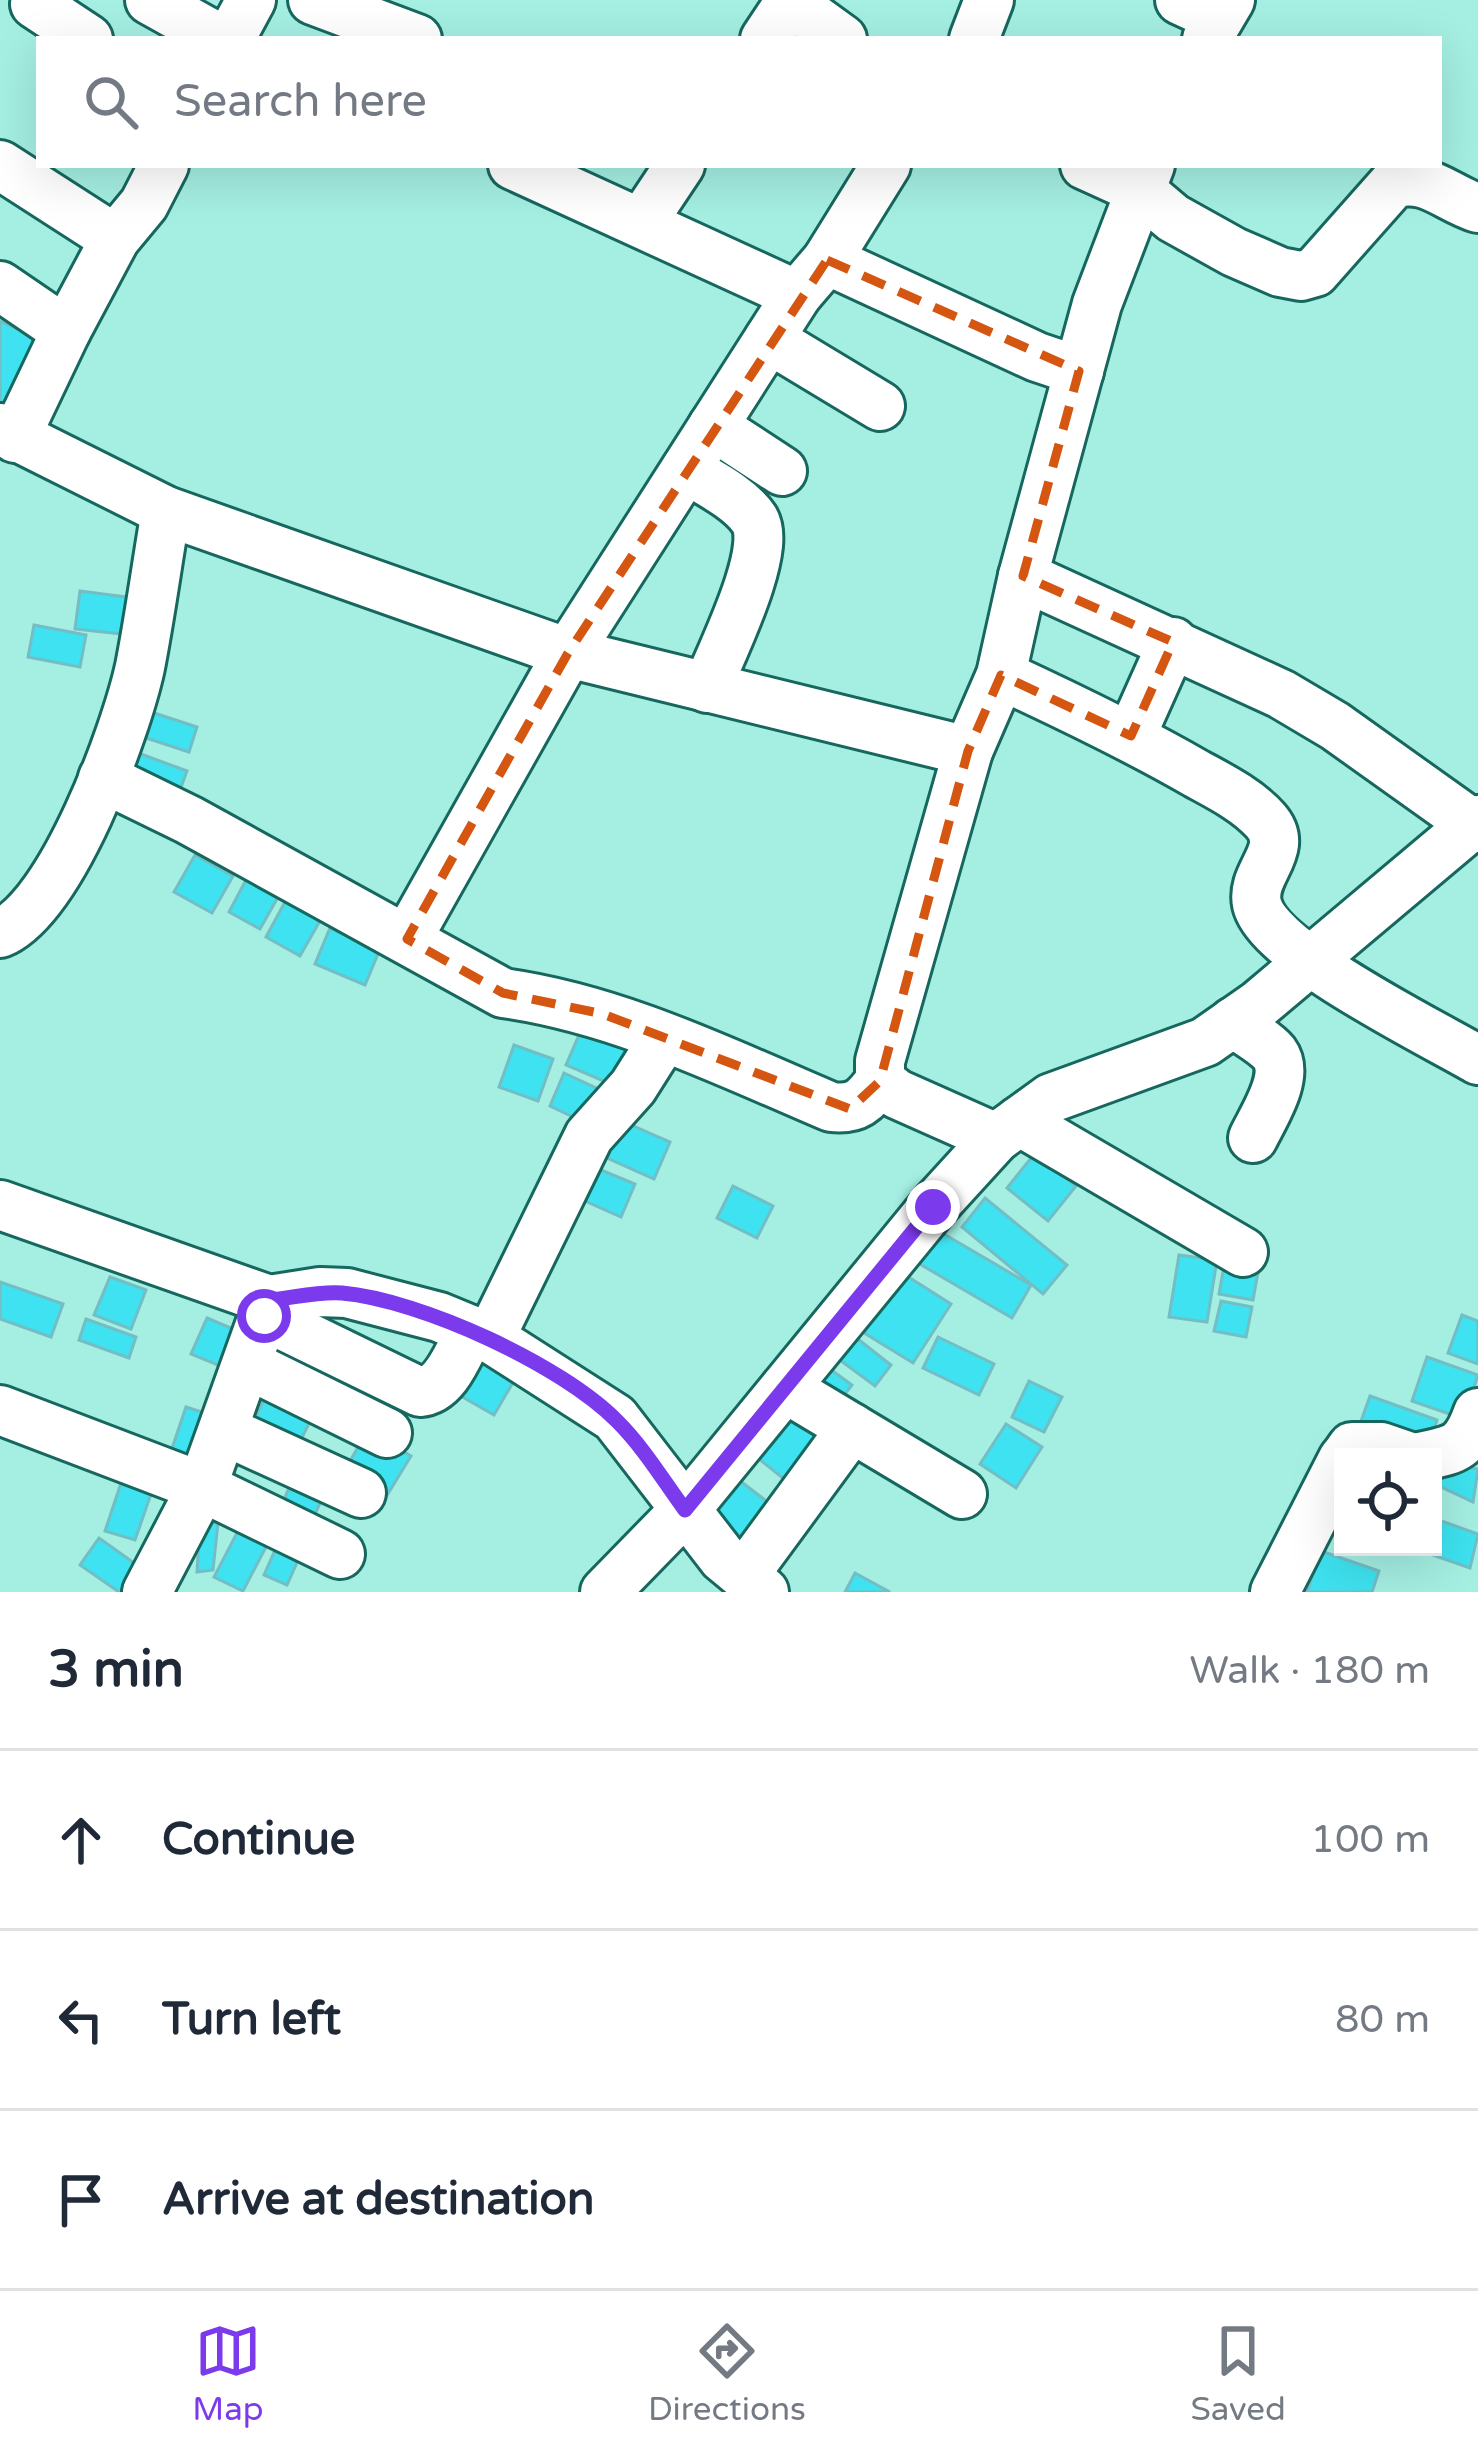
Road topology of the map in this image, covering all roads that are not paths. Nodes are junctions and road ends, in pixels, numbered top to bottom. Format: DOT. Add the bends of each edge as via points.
graph roads {
  1 [pos="150,0"];
  2 [pos="251,0"];
  3 [pos="793,0"];
  4 [pos="989,0"];
  5 [pos="35,4"];
  6 [pos="334,12"];
  7 [pos="83,36"];
  8 [pos="215,36"];
  9 [pos="232,36"];
  10 [pos="408,36"];
  11 [pos="767,36"];
  12 [pos="838,36"];
  13 [pos="975,36"];
  14 [pos="0,164"];
  15 [pos="162,168"];
  16 [pos="520,168"];
  17 [pos="678,168"];
  18 [pos="884,168"];
  19 [pos="1100,168"];
  20 [pos="1145,177"];
  21 [pos="1472,192"];
  22 [pos="642,222"];
  23 [pos="115,239"];
  24 [pos="812,277"];
  25 [pos="0,286"];
  26 [pos="66,331"];
  27 [pos="769,339"];
  28 [pos="1079,371"];
  29 [pos="880,406"];
  30 [pos="713,426"];
  31 [pos="8,433"];
  32 [pos="686,469"];
  33 [pos="782,470"];
  34 [pos="166,511"];
  35 [pos="1022,576"];
  36 [pos="1173,642"];
  37 [pos="568,653"];
  38 [pos="1001,675"];
  39 [pos="707,688"];
  40 [pos="1131,736"];
  41 [pos="968,752"];
  42 [pos="103,778"];
  43 [pos="1476,825"];
  44 [pos="0,933"];
  45 [pos="406,939"];
  46 [pos="1309,963"];
  47 [pos="1233,1022"];
  48 [pos="664,1038"];
  49 [pos="1478,1060"];
  50 [pos="880,1081"];
  51 [pos="1008,1130"];
  52 [pos="1253,1138"];
  53 [pos="0,1205"];
  54 [pos="1244,1252"];
  55 [pos="266,1308"];
  56 [pos="481,1334"];
  57 [pos="247,1364"];
  58 [pos="785,1388"];
  59 [pos="0,1410"];
  60 [pos="852,1428"];
  61 [pos="223,1430"];
  62 [pos="387,1432"];
  63 [pos="1334,1477"];
  64 [pos="202,1487"];
  65 [pos="361,1492"];
  66 [pos="962,1494"];
  67 [pos="685,1510"];
  68 [pos="340,1554"];
  69 [pos="754,1584"];
  70 [pos="147,1592"];
  71 [pos="605,1592"];
  72 [pos="1275,1592"];
  1 -- 8 [label="street"];
  2 -- 9 [label="street"];
  3 -- 11 [label="street"];
  3 -- 12 [label="street"];
  4 -- 13 [label="street"];
  5 -- 7 [label="street"];
  6 -- 10 [label="street"];
  14 -- 23 [label="street"];
  15 -- 23 [label="street"];
  16 -- 22 [label="street"];
  17 -- 22 [label="street"];
  18 -- 24 [label="street"];
  19 -- 20 [label="street"];
  20 -- 21 [label="street" via="1173,218 1300,276 1315,272 1394,184 1407,179"];
  20 -- 28 [label="street"];
  22 -- 24 [label="street"];
  23 -- 26 [label="street"];
  24 -- 27 [label="street"];
  24 -- 28 [label="street"];
  25 -- 26 [label="street"];
  26 -- 31 [label="street"];
  27 -- 29 [label="street"];
  27 -- 30 [label="street"];
  28 -- 35 [label="street"];
  30 -- 32 [label="street"];
  30 -- 33 [label="street"];
  31 -- 34 [label="street"];
  32 -- 37 [label="street"];
  32 -- 39 [label="street" via="748,513 760,537"];
  34 -- 37 [label="street"];
  34 -- 42 [label="street" via="139,672"];
  35 -- 36 [label="street"];
  35 -- 38 [label="street"];
  36 -- 40 [label="street"];
  36 -- 43 [label="street" via="1335,726"];
  37 -- 39 [label="street"];
  37 -- 45 [label="street"];
  38 -- 40 [label="street"];
  38 -- 41 [label="street"];
  39 -- 41 [label="street"];
  40 -- 46 [label="street" via="1265,820 1275,850 1257,904"];
  41 -- 50 [label="street"];
  42 -- 44 [label="street" via="49,889"];
  42 -- 45 [label="street"];
  43 -- 46 [label="street"];
  45 -- 48 [label="street" via="502,993 559,1001"];
  46 -- 47 [label="street"];
  46 -- 49 [label="street"];
  47 -- 51 [label="street" via="1205,1042 1051,1098"];
  47 -- 52 [label="street" via="1279,1066"];
  48 -- 50 [label="street" via="831,1107 863,1103"];
  48 -- 56 [label="street" via="589,1136"];
  50 -- 51 [label="street" via="897,1094"];
  51 -- 54 [label="street"];
  51 -- 58 [label="street" via="933,1207"];
  53 -- 55 [label="street"];
  55 -- 56 [label="street" via="347,1293"];
  55 -- 56 [label="street" via="420,1392 440,1384"];
  55 -- 57 [label="street"];
  56 -- 67 [label="street" via="615,1418"];
  57 -- 61 [label="street"];
  57 -- 62 [label="street"];
  58 -- 60 [label="street"];
  58 -- 67 [label="street"];
  59 -- 64 [label="street"];
  60 -- 66 [label="street"];
  60 -- 69 [label="street"];
  61 -- 64 [label="street"];
  61 -- 65 [label="street"];
  63 -- 72 [label="street"];
  64 -- 68 [label="street"];
  64 -- 70 [label="street"];
  67 -- 69 [label="street"];
  67 -- 71 [label="street"];
}
